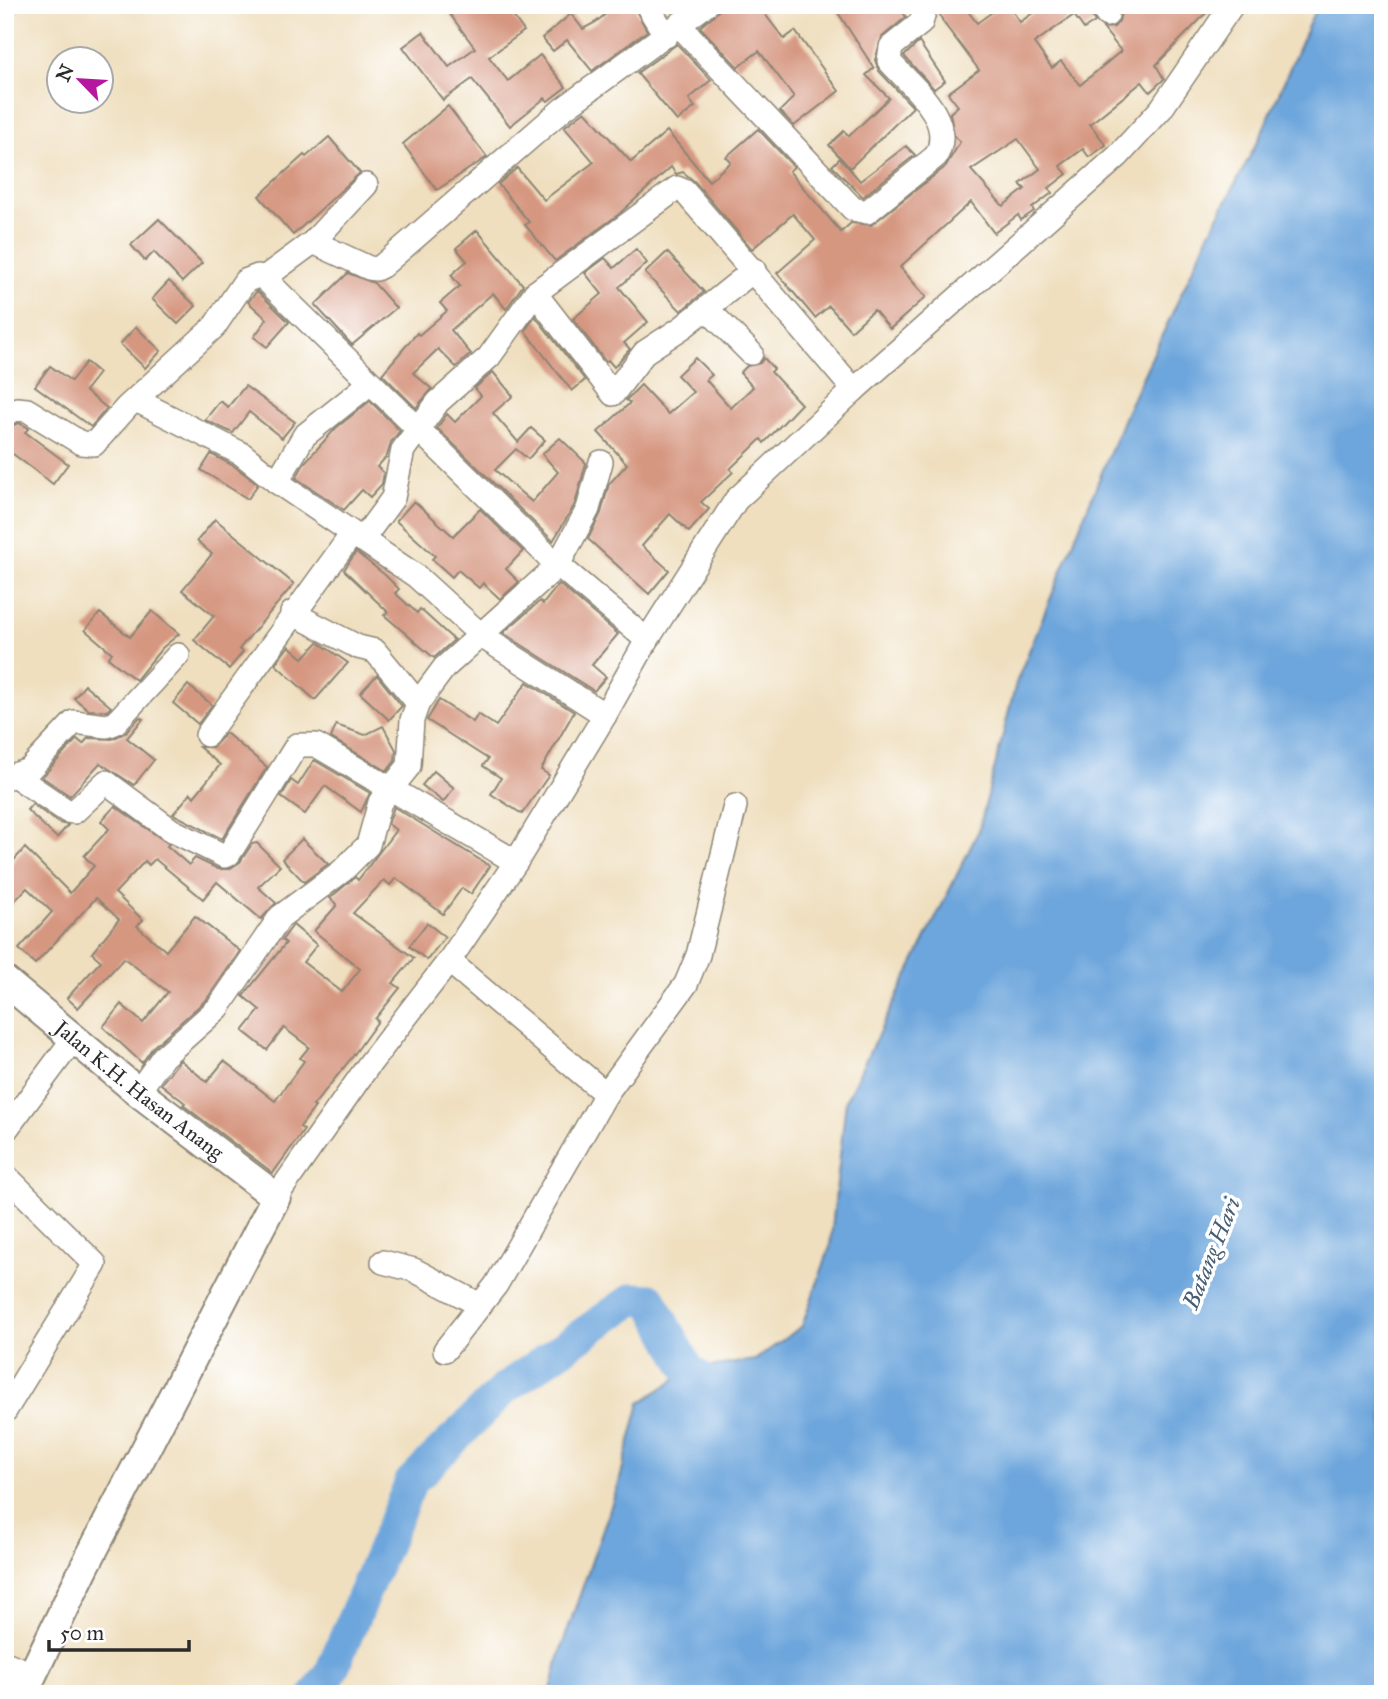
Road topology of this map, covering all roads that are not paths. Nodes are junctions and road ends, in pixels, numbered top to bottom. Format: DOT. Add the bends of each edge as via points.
graph roads {
  1 [pos="647,5"];
  2 [pos="706,5"];
  3 [pos="920,5"];
  4 [pos="1232,5"];
  5 [pos="673,31"];
  6 [pos="366,185"];
  7 [pos="313,242"];
  8 [pos="754,270"];
  9 [pos="264,278"];
  10 [pos="535,293"];
  11 [pos="708,309"];
  12 [pos="751,353"];
  13 [pos="369,384"];
  14 [pos="854,390"];
  15 [pos="136,400"];
  16 [pos="5,414"];
  17 [pos="419,429"];
  18 [pos="601,461"];
  19 [pos="277,482"];
  20 [pos="357,537"];
  21 [pos="558,565"];
  22 [pos="292,613"];
  23 [pos="483,637"];
  24 [pos="647,640"];
  25 [pos="178,655"];
  26 [pos="418,703"];
  27 [pos="605,715"];
  28 [pos="207,735"];
  29 [pos="10,776"];
  30 [pos="390,790"];
  31 [pos="736,806"];
  32 [pos="516,862"];
  33 [pos="449,961"];
  34 [pos="5,981"];
  35 [pos="74,1038"];
  36 [pos="138,1092"];
  37 [pos="606,1094"];
  38 [pos="5,1131"];
  39 [pos="5,1175"];
  40 [pos="276,1197"];
  41 [pos="383,1262"];
  42 [pos="480,1305"];
  43 [pos="444,1350"];
  44 [pos="5,1411"];
  45 [pos="5,1663"];
  46 [pos="28,1684"];
  1 -- 5 [label="street"];
  2 -- 5 [label="street"];
  3 -- 5 [label="street" via="924,13 921,23 891,47 889,61 938,117 943,144 936,156 867,212 853,209"];
  4 -- 14 [label="street" via="1161,109 1118,156"];
  5 -- 7 [label="street" via="563,109 376,270"];
  6 -- 7 [label="street"];
  7 -- 9 [label="street"];
  8 -- 10 [label="street" via="677,188"];
  8 -- 11 [label="street"];
  8 -- 14 [label="street"];
  9 -- 13 [label="street"];
  9 -- 15 [label="street" via="246,281 214,327"];
  10 -- 11 [label="street" via="613,394 645,352"];
  10 -- 17 [label="street" via="489,357 438,402"];
  11 -- 12 [label="street"];
  13 -- 17 [label="street"];
  13 -- 19 [label="street" via="304,436"];
  14 -- 24 [label="street" via="736,500"];
  15 -- 16 [label="street" via="94,444 81,443 27,410"];
  15 -- 19 [label="street" via="242,454"];
  17 -- 20 [label="street" via="399,459 393,498"];
  17 -- 21 [label="street"];
  18 -- 21 [label="street" via="588,509"];
  19 -- 20 [label="street"];
  20 -- 22 [label="street"];
  20 -- 23 [label="street" via="416,576"];
  21 -- 23 [label="street"];
  21 -- 24 [label="street"];
  22 -- 26 [label="street" via="375,651"];
  22 -- 28 [label="street"];
  23 -- 26 [label="street" via="444,668"];
  23 -- 27 [label="street"];
  24 -- 27 [label="street"];
  25 -- 29 [label="street" via="115,723 74,722 29,770"];
  26 -- 30 [label="street" via="412,720 409,766"];
  27 -- 32 [label="street"];
  29 -- 30 [label="street" via="67,811 77,811 106,782 170,830 224,856 297,745 316,745"];
  30 -- 32 [label="street"];
  30 -- 36 [label="street" via="380,802 368,845 342,871 280,917 218,1008 163,1057"];
  31 -- 37 [label="street" via="698,955 686,984"];
  32 -- 33 [label="street"];
  33 -- 37 [label="street"];
  33 -- 40 [label="street"];
  34 -- 35 [label="main road, Jalan K.H. Hasan Anang"];
  35 -- 36 [label="main road, Jalan K.H. Hasan Anang"];
  35 -- 38 [label="street"];
  36 -- 40 [label="main road, Jalan K.H. Hasan Anang"];
  37 -- 42 [label="street" via="513,1257"];
  39 -- 44 [label="street" via="95,1264"];
  40 -- 46 [label="main road"];
  41 -- 42 [label="street" via="414,1270"];
  42 -- 43 [label="street"];
  45 -- 46 [label="street"];
}
